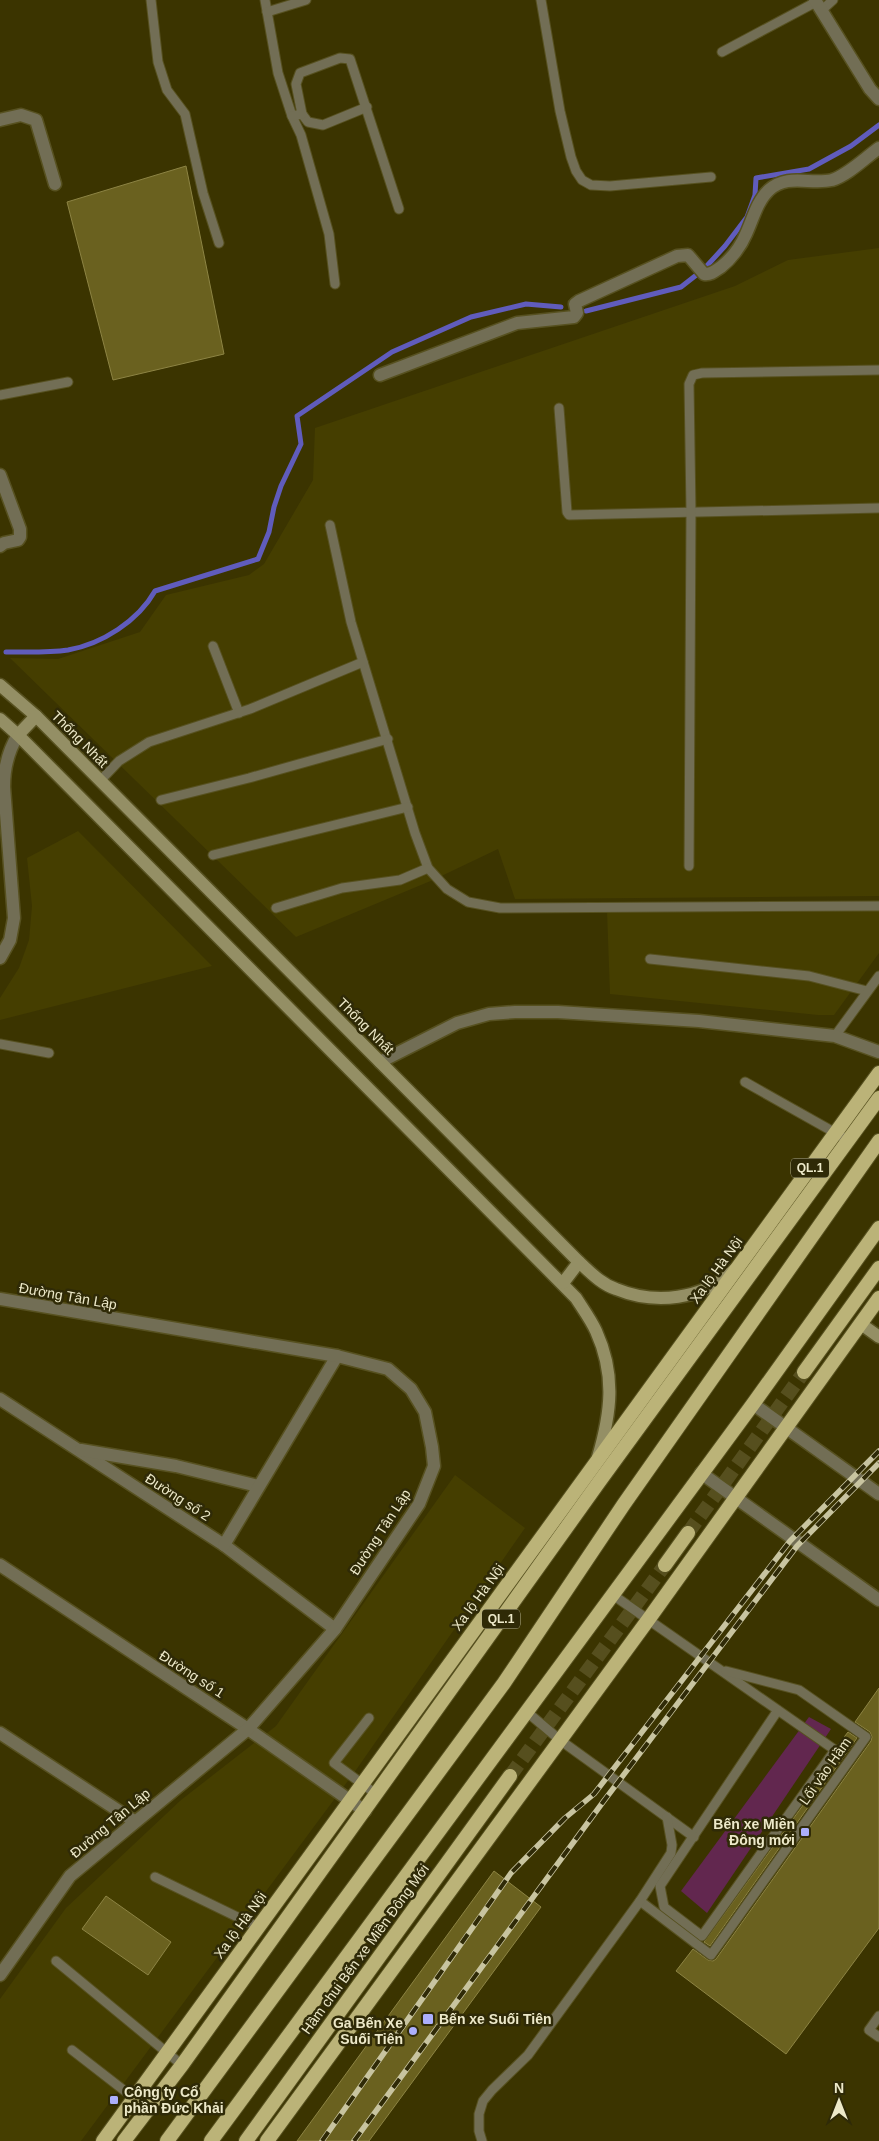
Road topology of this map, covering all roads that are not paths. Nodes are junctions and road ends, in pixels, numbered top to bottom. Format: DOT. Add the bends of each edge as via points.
graph roads {
  1 [pos="151,0"];
  2 [pos="265,0"];
  3 [pos="306,0"];
  4 [pos="541,0"];
  5 [pos="832,0"];
  6 [pos="817,4"];
  7 [pos="267,12"];
  8 [pos="722,52"];
  9 [pos="879,99"];
  10 [pos="367,107"];
  11 [pos="302,114"];
  12 [pos="292,116"];
  13 [pos="0,120"];
  14 [pos="879,148"];
  15 [pos="711,177"];
  16 [pos="54,184"];
  17 [pos="399,209"];
  18 [pos="219,243"];
  19 [pos="335,284"];
  20 [pos="879,370"];
  21 [pos="380,374"];
  22 [pos="68,382"];
  23 [pos="0,395"];
  24 [pos="559,408"];
  25 [pos="0,475"];
  26 [pos="879,508"];
  27 [pos="691,512"];
  28 [pos="330,525"];
  29 [pos="0,546"];
  30 [pos="213,646"];
  31 [pos="363,662"];
  32 [pos="0,686"];
  33 [pos="239,713"];
  34 [pos="36,716"];
  35 [pos="0,719"];
  36 [pos="18,735"];
  37 [pos="388,739"];
  38 [pos="100,781"];
  39 [pos="161,800"];
  40 [pos="408,807"];
  41 [pos="213,855"];
  42 [pos="689,866"];
  43 [pos="428,868"];
  44 [pos="879,906"];
  45 [pos="276,908"];
  46 [pos="0,958"];
  47 [pos="650,959"];
  48 [pos="879,976"];
  49 [pos="867,991"];
  50 [pos="836,1036"];
  51 [pos="0,1044"];
  52 [pos="879,1052"];
  53 [pos="49,1053"];
  54 [pos="380,1062"];
  55 [pos="879,1073"];
  56 [pos="745,1082"];
  57 [pos="879,1098"];
  58 [pos="836,1133"];
  59 [pos="848,1140"];
  60 [pos="879,1141"];
  61 [pos="879,1228"];
  62 [pos="579,1262"];
  63 [pos="741,1263"];
  64 [pos="879,1268"];
  65 [pos="563,1283"];
  66 [pos="879,1298"];
  67 [pos="0,1300"];
  68 [pos="861,1324"];
  69 [pos="879,1337"];
  70 [pos="337,1356"];
  71 [pos="664,1369"];
  72 [pos="804,1372"];
  73 [pos="674,1380"];
  74 [pos="0,1399"];
  75 [pos="753,1404"];
  76 [pos="785,1428"];
  77 [pos="76,1449"];
  78 [pos="596,1462"];
  79 [pos="701,1473"];
  80 [pos="258,1486"];
  81 [pos="879,1494"];
  82 [pos="735,1498"];
  83 [pos="688,1533"];
  84 [pos="224,1545"];
  85 [pos="0,1565"];
  86 [pos="664,1565"];
  87 [pos="613,1595"];
  88 [pos="879,1600"];
  89 [pos="494,1603"];
  90 [pos="506,1611"];
  91 [pos="648,1620"];
  92 [pos="335,1629"];
  93 [pos="719,1669"];
  94 [pos="778,1710"];
  95 [pos="527,1712"];
  96 [pos="369,1718"];
  97 [pos="248,1729"];
  98 [pos="0,1732"];
  99 [pos="560,1740"];
  100 [pos="510,1776"];
  101 [pos="362,1785"];
  102 [pos="376,1794"];
  103 [pos="350,1801"];
  104 [pos="365,1811"];
  105 [pos="667,1817"];
  106 [pos="134,1821"];
  107 [pos="694,1837"];
  108 [pos="686,1848"];
  109 [pos="671,1853"];
  110 [pos="155,1877"];
  111 [pos="640,1901"];
  112 [pos="258,1927"];
  113 [pos="56,1961"];
  114 [pos="0,1975"];
  115 [pos="879,2016"];
  116 [pos="879,2037"];
  117 [pos="72,2050"];
  118 [pos="168,2052"];
  119 [pos="182,2065"];
  120 [pos="134,2098"];
  121 [pos="148,2109"];
  122 [pos="103,2141"];
  123 [pos="124,2141"];
  124 [pos="167,2141"];
  125 [pos="210,2141"];
  126 [pos="246,2141"];
  127 [pos="267,2141"];
  128 [pos="482,2141"];
  1 -- 18 [label="lane" via="158,62 168,90 185,114"];
  2 -- 7 [label="lane"];
  3 -- 7 [label="lane"];
  4 -- 15 [label="lane" via="560,111 576,172 582,180 591,185 610,186"];
  5 -- 6 [label="lane"];
  6 -- 8 [label="lane"];
  6 -- 9 [label="street"];
  7 -- 12 [label="lane" via="278,73"];
  10 -- 11 [label="lane" via="323,125 308,122"];
  10 -- 11 [label="lane" via="350,59 345,57 300,73 296,84"];
  10 -- 17 [label="lane"];
  11 -- 12 [label="lane"];
  12 -- 19 [label="lane" via="301,134 324,212"];
  13 -- 16 [label="street" via="22,115 36,120"];
  14 -- 21 [label="street" via="838,178 819,181 797,179 770,190 761,200 737,250 713,273 702,271 688,255 677,256 579,301 575,304 577,314 574,317 518,323"];
  20 -- 27 [label="lane" via="693,375 689,384"];
  22 -- 23 [label="lane"];
  24 -- 27 [label="lane" via="569,515"];
  25 -- 29 [label="street" via="20,537"];
  26 -- 27 [label="lane"];
  27 -- 42 [label="lane"];
  28 -- 31 [label="lane"];
  30 -- 33 [label="lane"];
  31 -- 33 [label="lane"];
  31 -- 37 [label="lane"];
  32 -- 34 [label="main road, Thống Nhất"];
  33 -- 38 [label="lane" via="149,742 120,761"];
  34 -- 36 [label="main road"];
  34 -- 38 [label="main road, Thống Nhất"];
  35 -- 36 [label="main road"];
  36 -- 46 [label="street" via="4,768 14,918 10,940"];
  36 -- 65 [label="main road"];
  37 -- 39 [label="lane"];
  37 -- 40 [label="lane"];
  38 -- 54 [label="main road, Thống Nhất"];
  40 -- 41 [label="lane"];
  40 -- 43 [label="lane"];
  43 -- 44 [label="lane" via="447,888 468,902 500,908"];
  43 -- 45 [label="lane" via="400,880 342,888"];
  47 -- 49 [label="lane" via="809,976"];
  48 -- 49 [label="lane"];
  49 -- 50 [label="lane"];
  50 -- 52 [label="street"];
  50 -- 54 [label="street" via="699,1021 515,1012 489,1014 457,1023"];
  51 -- 53 [label="lane"];
  54 -- 62 [label="main road, Thống Nhất"];
  55 -- 58 [label="highway, Xa lộ Hà Nội / QL.1"];
  56 -- 58 [label="lane"];
  57 -- 59 [label="highway, QL.1"];
  58 -- 59 [label="lane"];
  58 -- 63 [label="highway, Xa lộ Hà Nội / QL.1"];
  59 -- 73 [label="highway, QL.1"];
  60 -- 124 [label="highway, QL.1" via="624,1504 504,1682"];
  61 -- 75 [label="highway"];
  62 -- 63 [label="main road, Thống Nhất" via="615,1289 659,1299 704,1290"];
  62 -- 65 [label="main road"];
  63 -- 71 [label="highway, Xa lộ Hà Nội / QL.1"];
  64 -- 72 [label="highway"];
  65 -- 78 [label="main road" via="596,1331 608,1368 609,1416"];
  66 -- 68 [label="highway"];
  67 -- 70 [label="street, Đường Tân Lập"];
  68 -- 69 [label="main road"];
  68 -- 76 [label="highway"];
  70 -- 80 [label="street"];
  70 -- 92 [label="street, Đường Tân Lập" via="388,1369 411,1389 425,1412 434,1466 419,1504"];
  71 -- 73 [label="highway"];
  71 -- 78 [label="highway, Xa lộ Hà Nội / QL.1"];
  73 -- 90 [label="highway, QL.1"];
  74 -- 77 [label="street, Đường số 2"];
  75 -- 76 [label="street"];
  75 -- 79 [label="highway"];
  76 -- 81 [label="street"];
  76 -- 82 [label="highway"];
  77 -- 80 [label="street" via="176,1466"];
  77 -- 84 [label="street, Đường số 2"];
  78 -- 89 [label="highway, Xa lộ Hà Nội / QL.1"];
  79 -- 82 [label="street"];
  79 -- 87 [label="highway"];
  80 -- 84 [label="street"];
  82 -- 88 [label="street"];
  82 -- 91 [label="highway"];
  83 -- 86 [label="highway"];
  84 -- 92 [label="street, Đường số 2"];
  85 -- 97 [label="street, Đường số 1"];
  87 -- 91 [label="lane"];
  87 -- 95 [label="highway"];
  89 -- 90 [label="highway"];
  89 -- 101 [label="highway, Xa lộ Hà Nội / QL.1"];
  90 -- 102 [label="highway, QL.1"];
  91 -- 93 [label="lane"];
  91 -- 99 [label="highway"];
  92 -- 97 [label="street, Đường Tân Lập"];
  93 -- 94 [label="lane"];
  93 -- 111 [label="lane, Lối vào Hầm" via="799,1690 866,1737 712,1955"];
  94 -- 107 [label="lane"];
  94 -- 108 [label="lane" via="835,1750 702,1936 664,1906 660,1886"];
  95 -- 99 [label="lane"];
  95 -- 125 [label="highway"];
  96 -- 101 [label="lane" via="334,1763"];
  97 -- 103 [label="street, Đường số 1"];
  97 -- 106 [label="street, Đường Tân Lập"];
  98 -- 106 [label="street"];
  99 -- 105 [label="lane"];
  99 -- 127 [label="highway"];
  100 -- 126 [label="highway, Hầm chui Bến xe Miền Đông Mới"];
  101 -- 102 [label="lane"];
  101 -- 103 [label="highway, Xa lộ Hà Nội / QL.1"];
  102 -- 104 [label="highway, QL.1"];
  103 -- 104 [label="street, Đường số 1"];
  103 -- 112 [label="highway, Xa lộ Hà Nội / QL.1"];
  104 -- 119 [label="highway, QL.1"];
  105 -- 107 [label="lane"];
  105 -- 109 [label="lane"];
  106 -- 114 [label="street, Đường Tân Lập" via="70,1876"];
  107 -- 108 [label="lane"];
  108 -- 109 [label="lane"];
  109 -- 111 [label="lane"];
  110 -- 112 [label="lane"];
  111 -- 128 [label="lane" via="528,2055 483,2101 479,2114"];
  112 -- 118 [label="highway, Xa lộ Hà Nội / QL.1"];
  113 -- 118 [label="lane"];
  115 -- 116 [label="lane" via="869,2030"];
  117 -- 120 [label="lane"];
  118 -- 119 [label="lane"];
  118 -- 120 [label="highway, Xa lộ Hà Nội / QL.1"];
  119 -- 121 [label="highway, QL.1"];
  120 -- 121 [label="lane"];
  120 -- 122 [label="highway, Xa lộ Hà Nội / QL.1"];
  121 -- 123 [label="highway, QL.1"];
}
